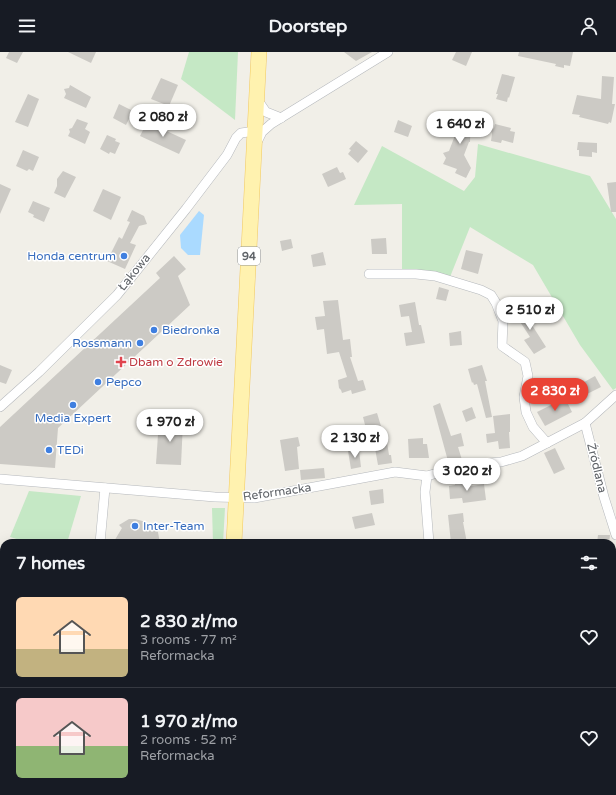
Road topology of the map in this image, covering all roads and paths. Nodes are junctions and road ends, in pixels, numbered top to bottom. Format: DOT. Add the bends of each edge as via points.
graph roads {
  1 [pos="259,52"];
  2 [pos="388,52"];
  3 [pos="257,99"];
  4 [pos="281,118"];
  5 [pos="255,138"];
  6 [pos="369,274"];
  7 [pos="616,395"];
  8 [pos="0,407"];
  9 [pos="585,423"];
  10 [pos="547,443"];
  11 [pos="427,476"];
  12 [pos="0,479"];
  13 [pos="105,488"];
  14 [pos="237,498"];
  15 [pos="616,535"];
  16 [pos="100,539"];
  17 [pos="234,539"];
  18 [pos="429,539"];
  1 -- 3 [label="main road, 94"];
  2 -- 4 [label="street"];
  3 -- 4 [label="street" via="266,112"];
  3 -- 5 [label="main road, 94"];
  4 -- 5 [label="street"];
  5 -- 8 [label="street, Łąkowa" via="241,133 236,138 227,156 117,295 45,367"];
  5 -- 14 [label="main road, 94"];
  6 -- 10 [label="street" via="435,276 491,295 503,321 502,346 525,362 528,376 524,397 526,412 533,428"];
  7 -- 9 [label="street, Reformacka"];
  9 -- 10 [label="street, Reformacka"];
  9 -- 15 [label="street, Źródlana"];
  10 -- 11 [label="street, Reformacka" via="522,456 501,462 465,465"];
  11 -- 14 [label="street, Reformacka" via="395,472 254,498"];
  11 -- 18 [label="street" via="425,492"];
  12 -- 13 [label="street, Reformacka"];
  13 -- 14 [label="street, Reformacka"];
  13 -- 16 [label="street"];
  14 -- 17 [label="main road, 94"];
}
